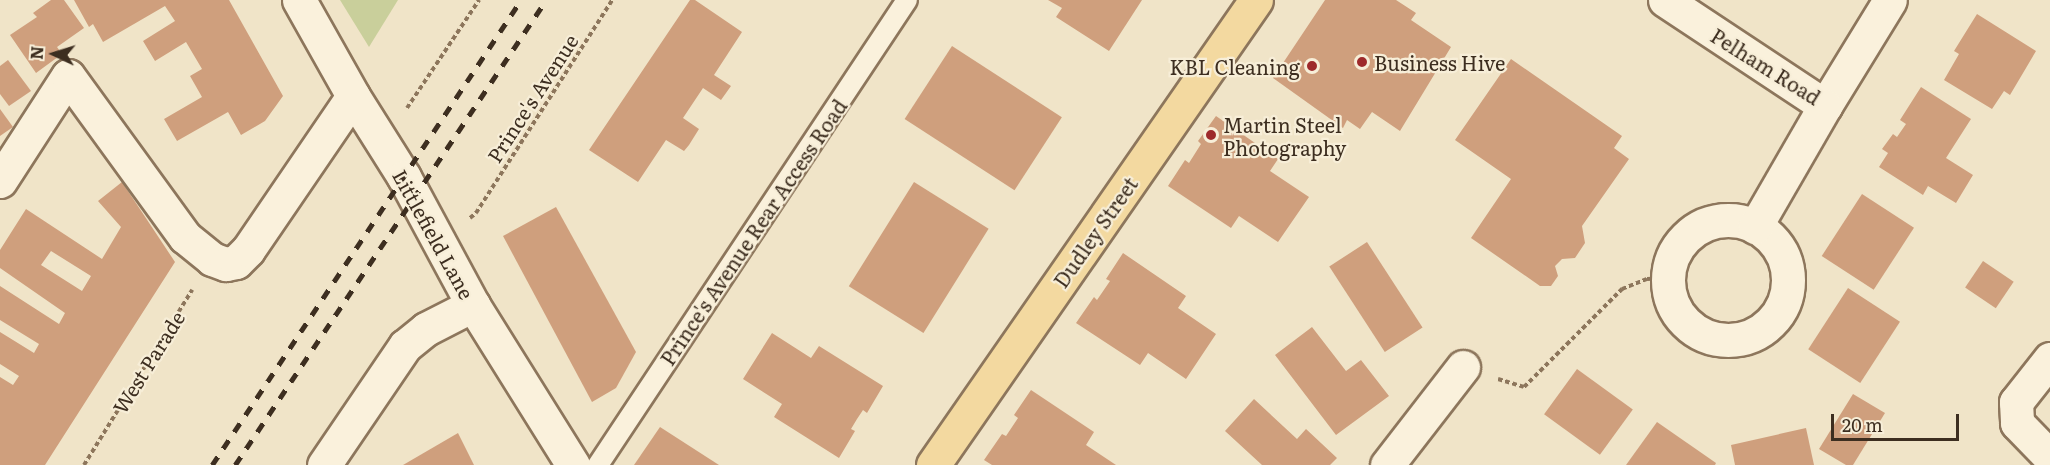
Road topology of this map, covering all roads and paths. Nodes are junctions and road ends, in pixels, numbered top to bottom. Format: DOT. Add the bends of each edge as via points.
graph roads {
  1 [pos="299,0"];
  2 [pos="478,0"];
  3 [pos="612,0"];
  4 [pos="907,0"];
  5 [pos="1256,0"];
  6 [pos="1665,0"];
  7 [pos="1890,0"];
  8 [pos="353,96"];
  9 [pos="1825,106"];
  10 [pos="383,143"];
  11 [pos="0,181"];
  12 [pos="476,213"];
  13 [pos="1755,227"];
  14 [pos="212,259"];
  15 [pos="1667,278"];
  16 [pos="473,305"];
  17 [pos="2050,359"];
  18 [pos="1463,367"];
  19 [pos="2050,457"];
  20 [pos="84,465"];
  21 [pos="324,465"];
  22 [pos="573,465"];
  23 [pos="598,465"];
  24 [pos="933,465"];
  25 [pos="1387,465"];
  1 -- 8 [label="street, Littlefield Lane"];
  2 -- 10 [label="path"];
  3 -- 12 [label="path, Prince's Avenue"];
  4 -- 23 [label="lane, Prince's Avenue Rear Access Road"];
  5 -- 24 [label="main road, Dudley Street"];
  6 -- 9 [label="street, Pelham Road"];
  7 -- 9 [label="street, Pelham Road"];
  8 -- 10 [label="street, Littlefield Lane"];
  8 -- 14 [label="street" via="248,250 236,262 226,264"];
  9 -- 13 [label="street"];
  10 -- 16 [label="street, Littlefield Lane"];
  11 -- 14 [label="street" via="68,76 185,237"];
  13 -- 15 [label="street" via="1737,220 1703,224 1678,246"];
  13 -- 15 [label="street" via="1782,252 1788,271 1781,310 1768,326 1751,337 1732,341 1711,339 1693,331 1678,316"];
  14 -- 20 [label="path, West Parade"];
  15 -- 18 [label="path" via="1647,279 1622,289 1524,387"];
  16 -- 21 [label="street" via="426,329 405,346"];
  16 -- 22 [label="street, Littlefield Lane"];
  17 -- 19 [label="street" via="2016,402 2017,423"];
  18 -- 25 [label="street"];
}
